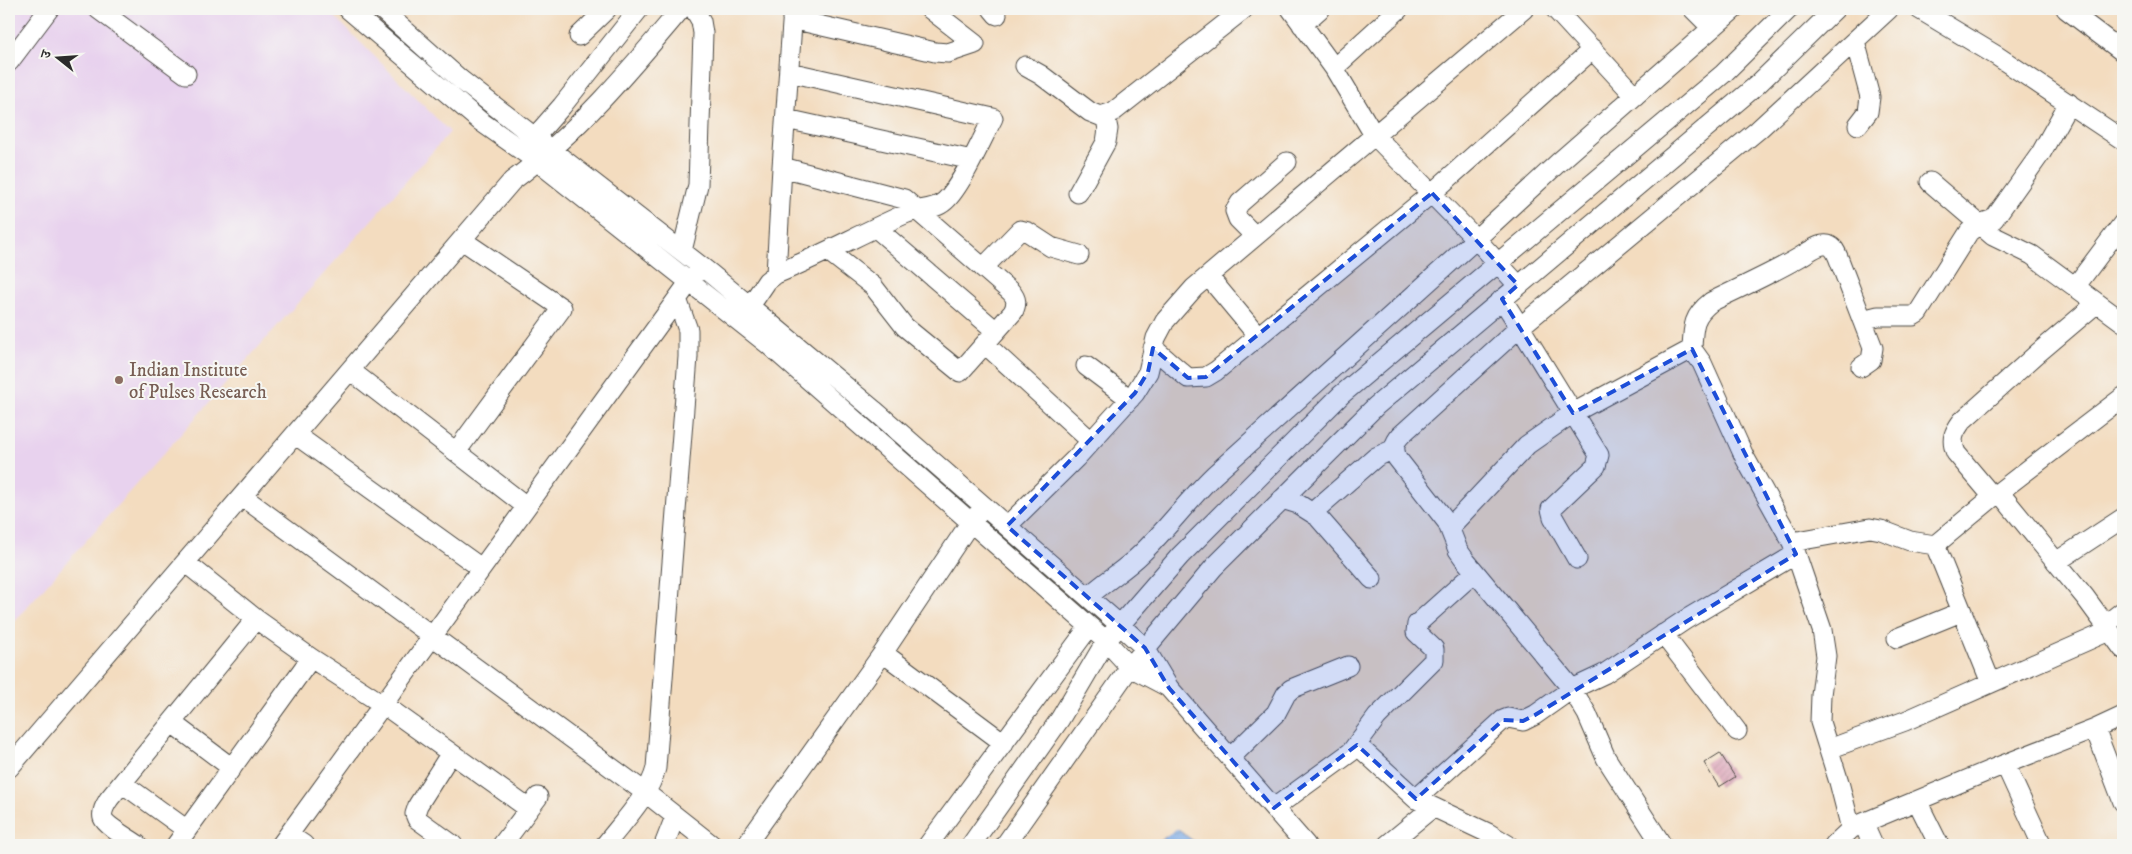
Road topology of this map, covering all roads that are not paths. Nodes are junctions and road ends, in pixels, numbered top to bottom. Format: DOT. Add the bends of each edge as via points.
graph roads {
  1 [pos="49,9"];
  2 [pos="98,9"];
  3 [pos="348,9"];
  4 [pos="381,9"];
  5 [pos="607,9"];
  6 [pos="639,9"];
  7 [pos="681,9"];
  8 [pos="694,9"];
  9 [pos="930,9"];
  10 [pos="1244,9"];
  11 [pos="1291,9"];
  12 [pos="1320,9"];
  13 [pos="1399,9"];
  14 [pos="1524,9"];
  15 [pos="1555,9"];
  16 [pos="1693,9"];
  17 [pos="1734,9"];
  18 [pos="1789,9"];
  19 [pos="1835,9"];
  20 [pos="1889,9"];
  21 [pos="1919,9"];
  22 [pos="2068,9"];
  23 [pos="793,14"];
  24 [pos="1302,25"];
  25 [pos="1712,28"];
  26 [pos="579,36"];
  27 [pos="1855,41"];
  28 [pos="1593,49"];
  29 [pos="2123,52"];
  30 [pos="9,62"];
  31 [pos="1025,66"];
  32 [pos="1334,68"];
  33 [pos="789,72"];
  34 [pos="186,74"];
  35 [pos="1635,96"];
  36 [pos="2069,103"];
  37 [pos="1105,115"];
  38 [pos="786,120"];
  39 [pos="1858,125"];
  40 [pos="1374,135"];
  41 [pos="2123,140"];
  42 [pos="536,150"];
  43 [pos="972,160"];
  44 [pos="1287,162"];
  45 [pos="782,167"];
  46 [pos="1930,182"];
  47 [pos="1078,193"];
  48 [pos="1432,193"];
  49 [pos="917,210"];
  50 [pos="2123,223"];
  51 [pos="1979,224"];
  52 [pos="876,228"];
  53 [pos="1256,236"];
  54 [pos="1476,239"];
  55 [pos="462,240"];
  56 [pos="682,251"];
  57 [pos="828,251"];
  58 [pos="1079,255"];
  59 [pos="1498,262"];
  60 [pos="701,266"];
  61 [pos="983,268"];
  62 [pos="776,274"];
  63 [pos="1208,276"];
  64 [pos="690,282"];
  65 [pos="1518,285"];
  66 [pos="2075,287"];
  67 [pos="677,299"];
  68 [pos="1502,299"];
  69 [pos="2097,303"];
  70 [pos="750,306"];
  71 [pos="1862,320"];
  72 [pos="2123,322"];
  73 [pos="1520,328"];
  74 [pos="1258,336"];
  75 [pos="991,337"];
  76 [pos="1153,348"];
  77 [pos="1692,349"];
  78 [pos="1086,366"];
  79 [pos="1861,368"];
  80 [pos="351,371"];
  81 [pos="2123,397"];
  82 [pos="1130,399"];
  83 [pos="1573,413"];
  84 [pos="296,435"];
  85 [pos="1091,441"];
  86 [pos="1394,449"];
  87 [pos="456,452"];
  88 [pos="1996,494"];
  89 [pos="243,497"];
  90 [pos="1282,498"];
  91 [pos="526,506"];
  92 [pos="985,507"];
  93 [pos="1313,512"];
  94 [pos="2123,518"];
  95 [pos="970,523"];
  96 [pos="1007,526"];
  97 [pos="1450,527"];
  98 [pos="1935,545"];
  99 [pos="1794,548"];
  100 [pos="1577,559"];
  101 [pos="2056,562"];
  102 [pos="186,563"];
  103 [pos="481,568"];
  104 [pos="1475,572"];
  105 [pos="1372,579"];
  106 [pos="1088,597"];
  107 [pos="2123,611"];
  108 [pos="1961,612"];
  109 [pos="256,619"];
  110 [pos="1120,625"];
  111 [pos="1089,627"];
  112 [pos="2107,628"];
  113 [pos="1663,634"];
  114 [pos="432,637"];
  115 [pos="1897,638"];
  116 [pos="1106,641"];
  117 [pos="1145,648"];
  118 [pos="2123,649"];
  119 [pos="883,653"];
  120 [pos="311,658"];
  121 [pos="1348,666"];
  122 [pos="1130,667"];
  123 [pos="1990,683"];
  124 [pos="1168,688"];
  125 [pos="1572,689"];
  126 [pos="384,705"];
  127 [pos="2123,716"];
  128 [pos="172,723"];
  129 [pos="2095,729"];
  130 [pos="1737,731"];
  131 [pos="1004,743"];
  132 [pos="1357,744"];
  133 [pos="1829,749"];
  134 [pos="451,753"];
  135 [pos="1230,758"];
  136 [pos="2005,764"];
  137 [pos="9,768"];
  138 [pos="232,768"];
  139 [pos="122,783"];
  140 [pos="646,793"];
  141 [pos="1416,799"];
  142 [pos="1917,802"];
  143 [pos="2123,802"];
  144 [pos="1274,808"];
  145 [pos="1432,808"];
  146 [pos="675,817"];
  147 [pos="1857,826"];
  148 [pos="181,838"];
  149 [pos="291,842"];
  150 [pos="1656,843"];
  151 [pos="138,845"];
  152 [pos="453,845"];
  153 [pos="502,845"];
  154 [pos="605,845"];
  155 [pos="664,845"];
  156 [pos="712,845"];
  157 [pos="746,845"];
  158 [pos="928,845"];
  159 [pos="971,845"];
  160 [pos="1005,845"];
  161 [pos="1306,845"];
  162 [pos="1387,845"];
  163 [pos="1508,845"];
  164 [pos="1834,845"];
  165 [pos="1873,845"];
  166 [pos="1939,845"];
  167 [pos="2042,845"];
  1 -- 30 [label="street"];
  2 -- 34 [label="street"];
  3 -- 42 [label="street" via="480,121"];
  4 -- 42 [label="street"];
  5 -- 26 [label="street"];
  6 -- 42 [label="street" via="562,106"];
  7 -- 42 [label="street" via="587,117"];
  8 -- 56 [label="street" via="703,33 698,185"];
  9 -- 23 [label="street" via="975,44 948,53 935,52"];
  10 -- 37 [label="street"];
  11 -- 24 [label="street"];
  12 -- 24 [label="street"];
  13 -- 32 [label="street"];
  14 -- 40 [label="street"];
  15 -- 28 [label="street"];
  16 -- 25 [label="street"];
  17 -- 25 [label="street"];
  18 -- 59 [label="street" via="1723,74"];
  19 -- 65 [label="street" via="1757,85"];
  20 -- 27 [label="street"];
  21 -- 36 [label="street"];
  22 -- 29 [label="street"];
  23 -- 33 [label="street"];
  24 -- 32 [label="street"];
  25 -- 35 [label="street"];
  27 -- 39 [label="street" via="1870,97 1868,112"];
  27 -- 73 [label="street" via="1758,130"];
  28 -- 35 [label="street"];
  28 -- 48 [label="street"];
  31 -- 37 [label="street" via="1090,112"];
  32 -- 40 [label="street"];
  33 -- 38 [label="street"];
  33 -- 43 [label="street" via="993,118"];
  35 -- 54 [label="street"];
  36 -- 41 [label="street"];
  36 -- 51 [label="street" via="2041,153 1994,219"];
  37 -- 47 [label="street" via="1106,142"];
  38 -- 43 [label="street"];
  38 -- 45 [label="street"];
  40 -- 48 [label="street"];
  40 -- 53 [label="street"];
  42 -- 55 [label="street"];
  42 -- 56 [label="street"];
  42 -- 64 [label="street"];
  43 -- 49 [label="street" via="944,202 936,207"];
  44 -- 53 [label="street" via="1235,211 1238,219"];
  45 -- 49 [label="street" via="899,196"];
  45 -- 62 [label="street"];
  46 -- 51 [label="street"];
  48 -- 54 [label="street"];
  48 -- 74 [label="street"];
  49 -- 52 [label="street"];
  49 -- 61 [label="street"];
  50 -- 66 [label="street"];
  51 -- 66 [label="street" via="2002,242 2032,255"];
  51 -- 71 [label="street" via="1969,232 1918,313"];
  52 -- 57 [label="street"];
  52 -- 75 [label="street"];
  53 -- 63 [label="street"];
  54 -- 59 [label="street"];
  54 -- 106 [label="street" via="1208,481 1139,556"];
  55 -- 80 [label="street"];
  55 -- 87 [label="street" via="562,308"];
  56 -- 60 [label="street"];
  57 -- 62 [label="street"];
  57 -- 75 [label="street" via="873,286 905,327 960,372"];
  58 -- 61 [label="street" via="1051,247 1020,230"];
  59 -- 65 [label="street"];
  59 -- 110 [label="street" via="1341,395 1180,556"];
  60 -- 64 [label="street"];
  60 -- 70 [label="street"];
  61 -- 75 [label="street" via="1015,297 1016,302 1013,312"];
  62 -- 70 [label="street" via="767,281"];
  63 -- 74 [label="street"];
  63 -- 76 [label="street" via="1165,320"];
  64 -- 67 [label="street"];
  64 -- 95 [label="street" via="769,345"];
  65 -- 68 [label="street"];
  66 -- 69 [label="street"];
  67 -- 91 [label="street"];
  67 -- 140 [label="street" via="688,330 688,357 656,768"];
  68 -- 73 [label="street"];
  68 -- 90 [label="street" via="1376,406"];
  69 -- 72 [label="street"];
  69 -- 88 [label="street" via="1962,420 1956,429 1952,445 1956,453"];
  70 -- 92 [label="street"];
  71 -- 77 [label="street" via="1838,257 1833,248 1821,246 1707,305 1694,324"];
  71 -- 79 [label="street" via="1873,355 1872,360"];
  73 -- 83 [label="street"];
  73 -- 86 [label="street" via="1395,441"];
  74 -- 76 [label="street" via="1216,371 1198,379 1181,374"];
  75 -- 85 [label="street"];
  76 -- 82 [label="street" via="1148,372"];
  77 -- 83 [label="street"];
  77 -- 99 [label="street" via="1714,387 1745,458"];
  78 -- 82 [label="street"];
  80 -- 84 [label="street"];
  80 -- 87 [label="street"];
  81 -- 88 [label="street"];
  82 -- 85 [label="street"];
  83 -- 97 [label="street" via="1527,445"];
  83 -- 100 [label="street" via="1599,455 1596,466 1551,509"];
  84 -- 89 [label="street"];
  84 -- 103 [label="street"];
  85 -- 96 [label="street"];
  86 -- 93 [label="street" via="1376,457"];
  86 -- 97 [label="street" via="1397,458"];
  87 -- 91 [label="street"];
  88 -- 98 [label="street"];
  88 -- 101 [label="street"];
  89 -- 102 [label="street"];
  89 -- 114 [label="street"];
  90 -- 93 [label="street"];
  90 -- 117 [label="street" via="1214,567"];
  91 -- 103 [label="street"];
  92 -- 95 [label="street"];
  92 -- 96 [label="street"];
  93 -- 105 [label="street"];
  94 -- 101 [label="street"];
  95 -- 111 [label="street"];
  95 -- 119 [label="street"];
  96 -- 106 [label="street"];
  97 -- 104 [label="street" via="1458,550"];
  98 -- 99 [label="street" via="1870,528"];
  98 -- 108 [label="street"];
  99 -- 113 [label="street"];
  99 -- 133 [label="street" via="1825,642 1820,712 1822,731"];
  101 -- 112 [label="street"];
  102 -- 109 [label="street"];
  102 -- 137 [label="street"];
  103 -- 114 [label="street"];
  104 -- 125 [label="street"];
  104 -- 132 [label="street" via="1419,620 1416,632 1434,649 1434,660 1377,717"];
  106 -- 110 [label="street"];
  107 -- 112 [label="street"];
  108 -- 115 [label="street"];
  108 -- 123 [label="street"];
  109 -- 120 [label="street"];
  109 -- 128 [label="street"];
  110 -- 116 [label="street"];
  110 -- 117 [label="street"];
  111 -- 116 [label="street"];
  111 -- 131 [label="street"];
  112 -- 118 [label="street"];
  112 -- 123 [label="street"];
  113 -- 125 [label="street" via="1604,674"];
  113 -- 130 [label="street"];
  114 -- 126 [label="street"];
  114 -- 140 [label="street"];
  116 -- 122 [label="street"];
  116 -- 159 [label="street" via="1060,719"];
  117 -- 122 [label="street"];
  117 -- 124 [label="street"];
  119 -- 131 [label="street"];
  119 -- 157 [label="street"];
  120 -- 126 [label="street"];
  120 -- 138 [label="street"];
  121 -- 135 [label="street" via="1291,689 1276,713"];
  122 -- 124 [label="street"];
  122 -- 160 [label="street"];
  123 -- 133 [label="street" via="1905,721"];
  124 -- 135 [label="street"];
  125 -- 141 [label="street" via="1529,718 1503,720"];
  125 -- 150 [label="street" via="1606,758"];
  126 -- 134 [label="street"];
  126 -- 149 [label="street"];
  127 -- 129 [label="street"];
  128 -- 138 [label="street"];
  128 -- 139 [label="street"];
  129 -- 136 [label="street"];
  129 -- 143 [label="street"];
  131 -- 158 [label="street"];
  132 -- 141 [label="street"];
  132 -- 144 [label="street" via="1334,765"];
  133 -- 147 [label="street"];
  134 -- 152 [label="street" via="415,814 417,820"];
  134 -- 153 [label="street" via="534,803"];
  135 -- 144 [label="street"];
  136 -- 142 [label="street"];
  136 -- 167 [label="street"];
  138 -- 148 [label="street"];
  139 -- 148 [label="street"];
  139 -- 151 [label="street" via="109,799 103,818"];
  140 -- 146 [label="street"];
  140 -- 154 [label="street"];
  141 -- 145 [label="street"];
  142 -- 147 [label="street"];
  142 -- 166 [label="street"];
  144 -- 161 [label="street"];
  145 -- 162 [label="street"];
  145 -- 163 [label="street"];
  146 -- 155 [label="street"];
  146 -- 156 [label="street"];
  147 -- 164 [label="street"];
  147 -- 165 [label="street"];
}
